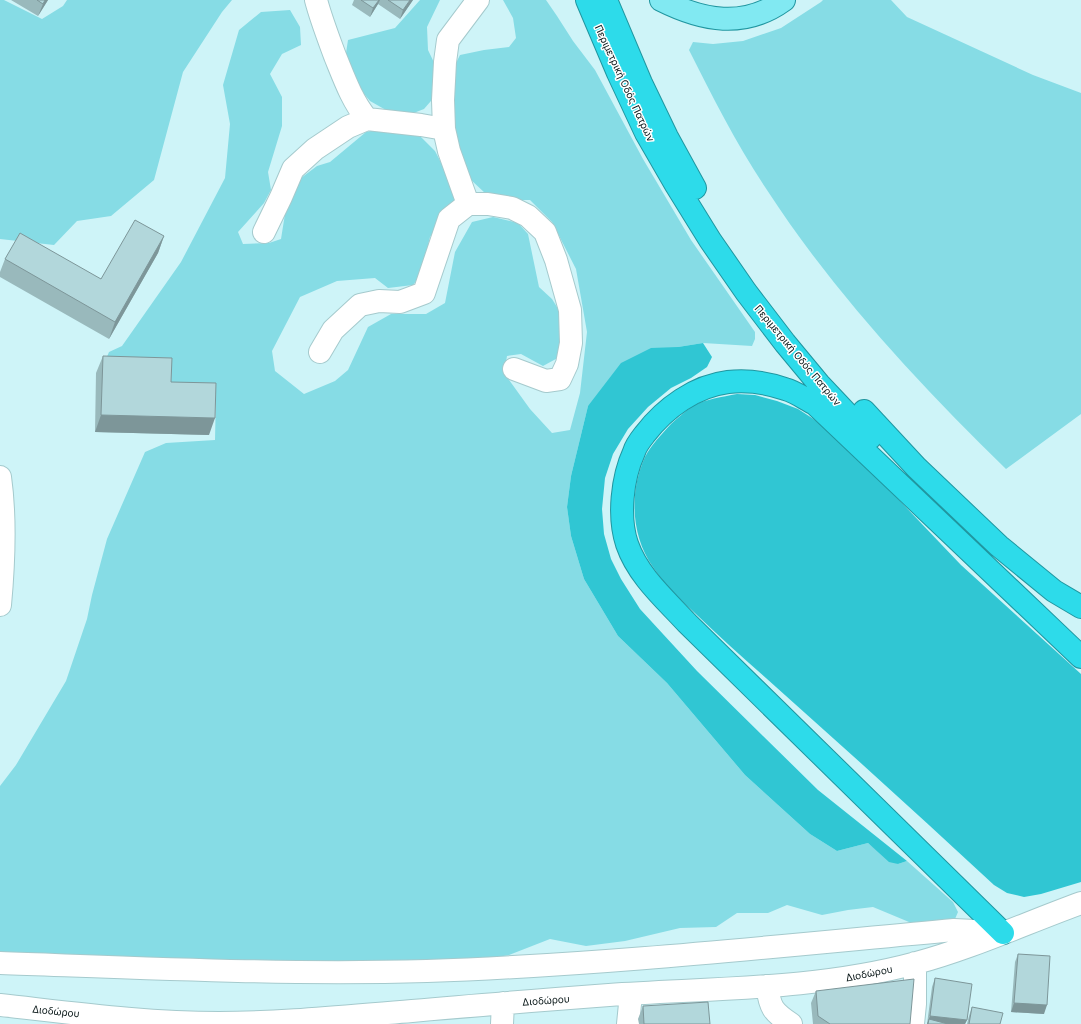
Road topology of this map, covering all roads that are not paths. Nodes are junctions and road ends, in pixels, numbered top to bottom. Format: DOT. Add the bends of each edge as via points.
graph roads {
  1 [pos="316,0"];
  2 [pos="478,0"];
  3 [pos="662,0"];
  4 [pos="784,0"];
  5 [pos="599,7"];
  6 [pos="367,119"];
  7 [pos="444,129"];
  8 [pos="468,204"];
  9 [pos="264,232"];
  10 [pos="320,352"];
  11 [pos="514,369"];
  12 [pos="0,477"];
  13 [pos="0,605"];
  14 [pos="1081,606"];
  15 [pos="1081,641"];
  16 [pos="1081,657"];
  17 [pos="1081,903"];
  18 [pos="1003,933"];
  19 [pos="0,963"];
  20 [pos="915,964"];
  21 [pos="767,986"];
  22 [pos="631,994"];
  23 [pos="0,1005"];
  24 [pos="502,1014"];
  25 [pos="62,1018"];
  26 [pos="115,1021"];
  27 [pos="270,1023"];
  28 [pos="628,1024"];
  29 [pos="791,1024"];
  30 [pos="913,1024"];
  1 -- 6 [label="street" via="343,77"];
  2 -- 7 [label="street" via="448,40 444,69"];
  3 -- 4 [label="main road" via="695,15 726,19 758,14"];
  5 -- 14 [label="highway, Περιμετρική Οδός Πατρών" via="667,137 723,235 790,328 916,467 999,546 1054,591"];
  5 -- 15 [label="highway, Περιμετρική Οδός Πατρών" via="618,73 646,133 710,240 746,292 819,384 890,459"];
  6 -- 7 [label="street"];
  6 -- 9 [label="street" via="348,127 315,148 293,169"];
  7 -- 8 [label="street"];
  8 -- 10 [label="street" via="449,219 424,293 400,302 379,301 360,305 333,330"];
  8 -- 11 [label="street" via="512,208 528,216 545,232 560,274 570,310 571,343 567,364 560,379 546,381"];
  12 -- 13 [label="street" via="4,553"];
  16 -- 18 [label="highway" via="815,404 786,389 746,382 728,382 702,389 661,416 634,451 626,477 623,515 627,543 638,568 687,623"];
  17 -- 18 [label="street, Διοδώρου"];
  18 -- 19 [label="street" via="954,930 681,956 428,971 281,972"];
  18 -- 20 [label="street, Διοδώρου"];
  20 -- 21 [label="street, Διοδώρου" via="851,977"];
  20 -- 30 [label="street"];
  21 -- 22 [label="street, Διοδώρου"];
  21 -- 29 [label="street" via="773,1009"];
  22 -- 24 [label="street, Διοδώρου"];
  22 -- 28 [label="street"];
  23 -- 25 [label="street, Διοδώρου"];
  24 -- 27 [label="street, Διοδώρου" via="339,1017"];
  25 -- 26 [label="street, Διοδώρου"];
  26 -- 27 [label="street, Διοδώρου"];
}
